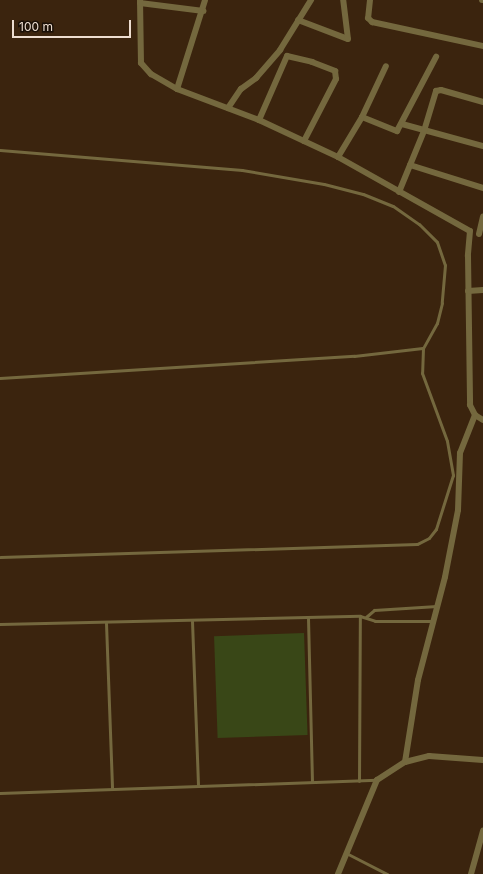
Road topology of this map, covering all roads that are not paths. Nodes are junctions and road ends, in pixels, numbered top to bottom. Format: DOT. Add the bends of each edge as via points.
graph roads {
  1 [pos="205,0"];
  2 [pos="311,0"];
  3 [pos="343,0"];
  4 [pos="370,0"];
  5 [pos="140,1"];
  6 [pos="203,11"];
  7 [pos="298,20"];
  8 [pos="483,46"];
  9 [pos="436,57"];
  10 [pos="386,66"];
  11 [pos="177,89"];
  12 [pos="483,102"];
  13 [pos="228,108"];
  14 [pos="362,117"];
  15 [pos="259,120"];
  16 [pos="402,124"];
  17 [pos="424,131"];
  18 [pos="304,141"];
  19 [pos="483,146"];
  20 [pos="0,150"];
  21 [pos="338,158"];
  22 [pos="410,166"];
  23 [pos="483,188"];
  24 [pos="399,192"];
  25 [pos="483,216"];
  26 [pos="470,231"];
  27 [pos="481,235"];
  28 [pos="483,290"];
  29 [pos="468,291"];
  30 [pos="423,348"];
  31 [pos="0,378"];
  32 [pos="475,415"];
  33 [pos="483,420"];
  34 [pos="0,557"];
  35 [pos="437,606"];
  36 [pos="360,616"];
  37 [pos="366,616"];
  38 [pos="308,618"];
  39 [pos="433,620"];
  40 [pos="192,621"];
  41 [pos="106,623"];
  42 [pos="0,624"];
  43 [pos="483,760"];
  44 [pos="405,762"];
  45 [pos="377,780"];
  46 [pos="359,781"];
  47 [pos="312,782"];
  48 [pos="198,786"];
  49 [pos="112,789"];
  50 [pos="0,793"];
  51 [pos="483,831"];
  52 [pos="348,854"];
  53 [pos="338,874"];
  54 [pos="387,874"];
  55 [pos="471,874"];
  1 -- 6 [label="street"];
  2 -- 7 [label="street"];
  3 -- 7 [label="street" via="348,39"];
  4 -- 8 [label="street" via="368,18 372,22"];
  5 -- 6 [label="street"];
  5 -- 11 [label="street" via="141,63 151,74"];
  6 -- 11 [label="street"];
  7 -- 13 [label="street" via="280,50 256,78 241,89"];
  9 -- 16 [label="street"];
  10 -- 14 [label="street"];
  11 -- 13 [label="street"];
  12 -- 17 [label="street" via="438,89"];
  13 -- 15 [label="street"];
  14 -- 16 [label="street" via="393,131 397,131"];
  14 -- 21 [label="street"];
  15 -- 18 [label="street"];
  15 -- 18 [label="street" via="287,56 335,71 336,79"];
  16 -- 17 [label="street"];
  17 -- 19 [label="street"];
  17 -- 22 [label="street"];
  18 -- 21 [label="street"];
  20 -- 30 [label="lane" via="242,170 324,184 363,194 393,206 419,224 437,242 445,265 442,303 437,323"];
  21 -- 24 [label="street"];
  22 -- 23 [label="street"];
  22 -- 24 [label="street"];
  24 -- 26 [label="street"];
  25 -- 27 [label="street"];
  26 -- 27 [label="street"];
  26 -- 29 [label="street"];
  28 -- 29 [label="street"];
  29 -- 32 [label="street" via="470,406"];
  30 -- 31 [label="lane" via="354,356"];
  30 -- 34 [label="lane" via="423,379 447,441 453,475 436,529 429,538 417,544"];
  32 -- 33 [label="street"];
  32 -- 35 [label="street" via="460,453 458,510"];
  35 -- 37 [label="lane" via="374,610"];
  35 -- 39 [label="street"];
  36 -- 37 [label="lane"];
  36 -- 38 [label="lane"];
  36 -- 46 [label="lane"];
  37 -- 39 [label="lane" via="375,621"];
  38 -- 40 [label="lane"];
  38 -- 47 [label="lane"];
  39 -- 44 [label="street" via="418,680"];
  40 -- 41 [label="lane"];
  40 -- 48 [label="lane"];
  41 -- 42 [label="lane"];
  41 -- 49 [label="lane"];
  43 -- 44 [label="street" via="429,756"];
  44 -- 45 [label="street"];
  45 -- 46 [label="lane"];
  45 -- 52 [label="street"];
  46 -- 47 [label="lane"];
  47 -- 48 [label="lane"];
  48 -- 49 [label="lane"];
  49 -- 50 [label="lane"];
  51 -- 55 [label="street"];
  52 -- 53 [label="street"];
  52 -- 54 [label="lane"];
}
